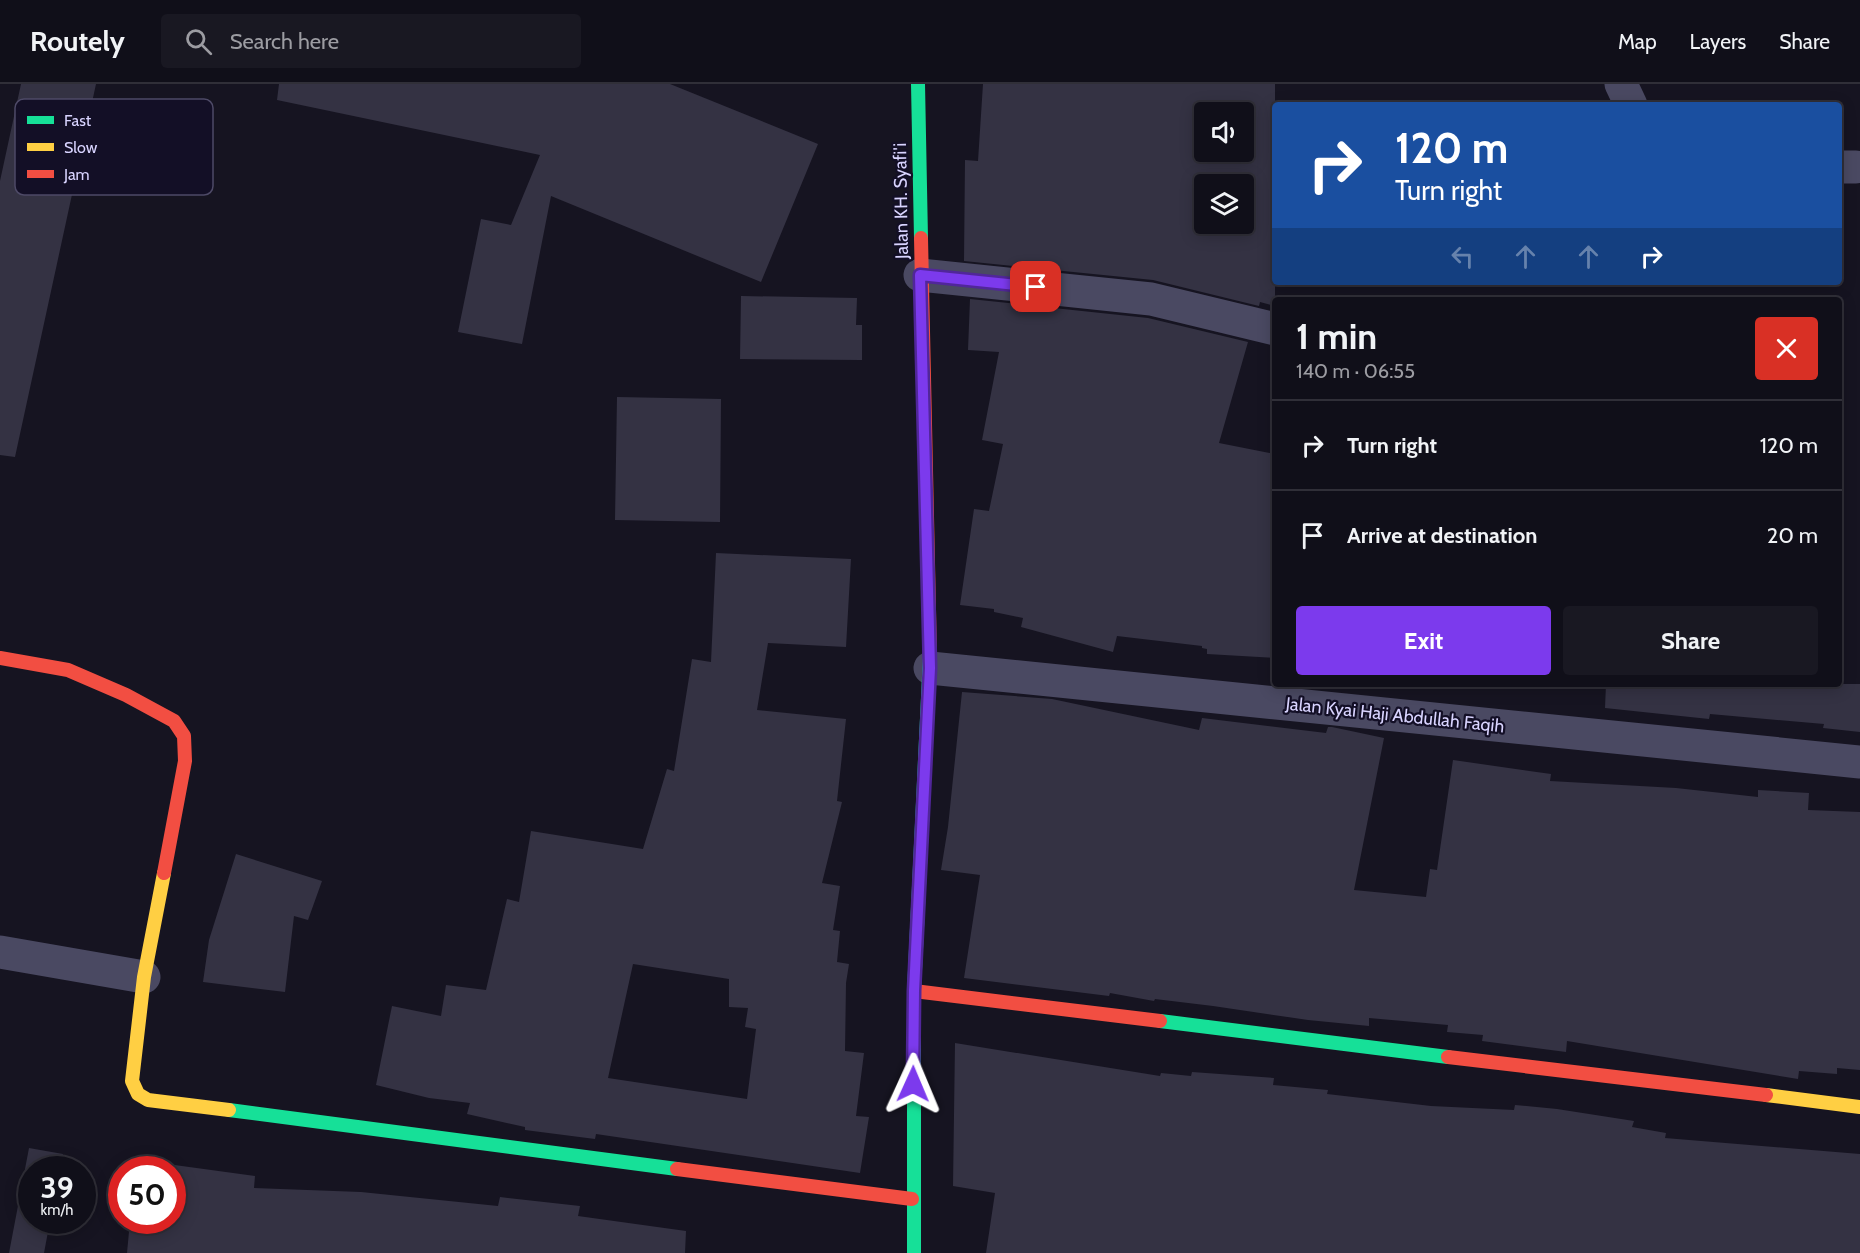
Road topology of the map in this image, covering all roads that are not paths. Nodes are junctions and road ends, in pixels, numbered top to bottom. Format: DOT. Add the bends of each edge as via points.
graph roads {
  1 [pos="918,84"];
  2 [pos="1621,84"];
  3 [pos="1630,102"];
  4 [pos="920,275"];
  5 [pos="1272,328"];
  6 [pos="0,658"];
  7 [pos="930,668"];
  8 [pos="1860,762"];
  9 [pos="0,952"];
  10 [pos="144,977"];
  11 [pos="914,991"];
  12 [pos="1860,1107"];
  13 [pos="912,1199"];
  14 [pos="914,1253"];
  1 -- 4 [label="street, Jalan KH. Syafi'i"];
  2 -- 3 [label="street"];
  4 -- 5 [label="street" via="1151,299"];
  4 -- 7 [label="street, Jalan KH. Syafi'i"];
  6 -- 10 [label="street" via="68,670 97,682 174,721 184,736 185,761"];
  7 -- 8 [label="street, Jalan Kyai Haji Abdullah Faqih"];
  7 -- 11 [label="street, Jalan KH. Syafi'i"];
  9 -- 10 [label="street"];
  10 -- 13 [label="street" via="130,1077 134,1091 148,1100"];
  11 -- 12 [label="street"];
  11 -- 13 [label="street, Jalan KH. Syafi'i"];
  13 -- 14 [label="street, Jalan KH. Syafi'i"];
}
